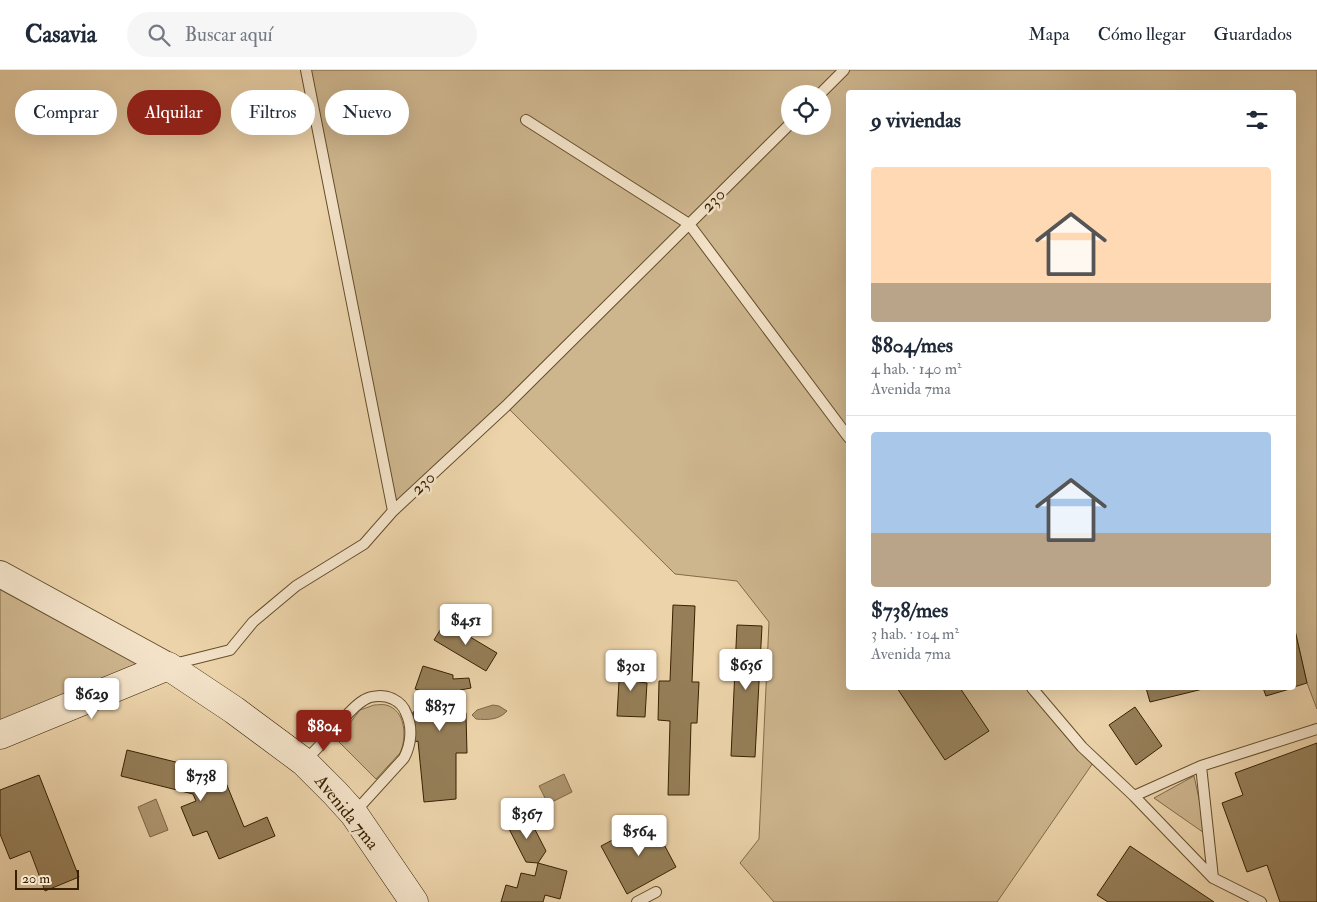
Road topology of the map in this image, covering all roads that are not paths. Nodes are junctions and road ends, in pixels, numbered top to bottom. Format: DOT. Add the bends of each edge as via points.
graph roads {
  1 [pos="306,70"];
  2 [pos="844,70"];
  3 [pos="829,85"];
  4 [pos="526,120"];
  5 [pos="781,133"];
  6 [pos="689,224"];
  7 [pos="846,434"];
  8 [pos="393,511"];
  9 [pos="0,574"];
  10 [pos="168,666"];
  11 [pos="1034,690"];
  12 [pos="1317,729"];
  13 [pos="0,735"];
  14 [pos="304,762"];
  15 [pos="1201,766"];
  16 [pos="1134,796"];
  17 [pos="354,814"];
  18 [pos="1213,878"];
  19 [pos="656,892"];
  20 [pos="414,902"];
  21 [pos="636,902"];
  22 [pos="1261,902"];
  1 -- 8 [label="lane"];
  2 -- 3 [label="lane"];
  4 -- 6 [label="lane"];
  5 -- 6 [label="lane, 230"];
  6 -- 7 [label="lane"];
  6 -- 8 [label="lane, 230" via="506,406"];
  8 -- 10 [label="lane, 230" via="364,544 296,586 253,622 230,650"];
  9 -- 10 [label="street"];
  10 -- 13 [label="main road"];
  10 -- 14 [label="main road, Avenida 7ma"];
  11 -- 16 [label="lane" via="1082,747"];
  12 -- 15 [label="lane"];
  14 -- 17 [label="main road, Avenida 7ma"];
  14 -- 17 [label="lane" via="365,699 380,695 398,701 410,725 408,750"];
  15 -- 16 [label="lane"];
  15 -- 18 [label="lane"];
  16 -- 18 [label="lane"];
  17 -- 20 [label="main road, Avenida 7ma"];
  18 -- 22 [label="lane"];
  19 -- 21 [label="lane"];
}
